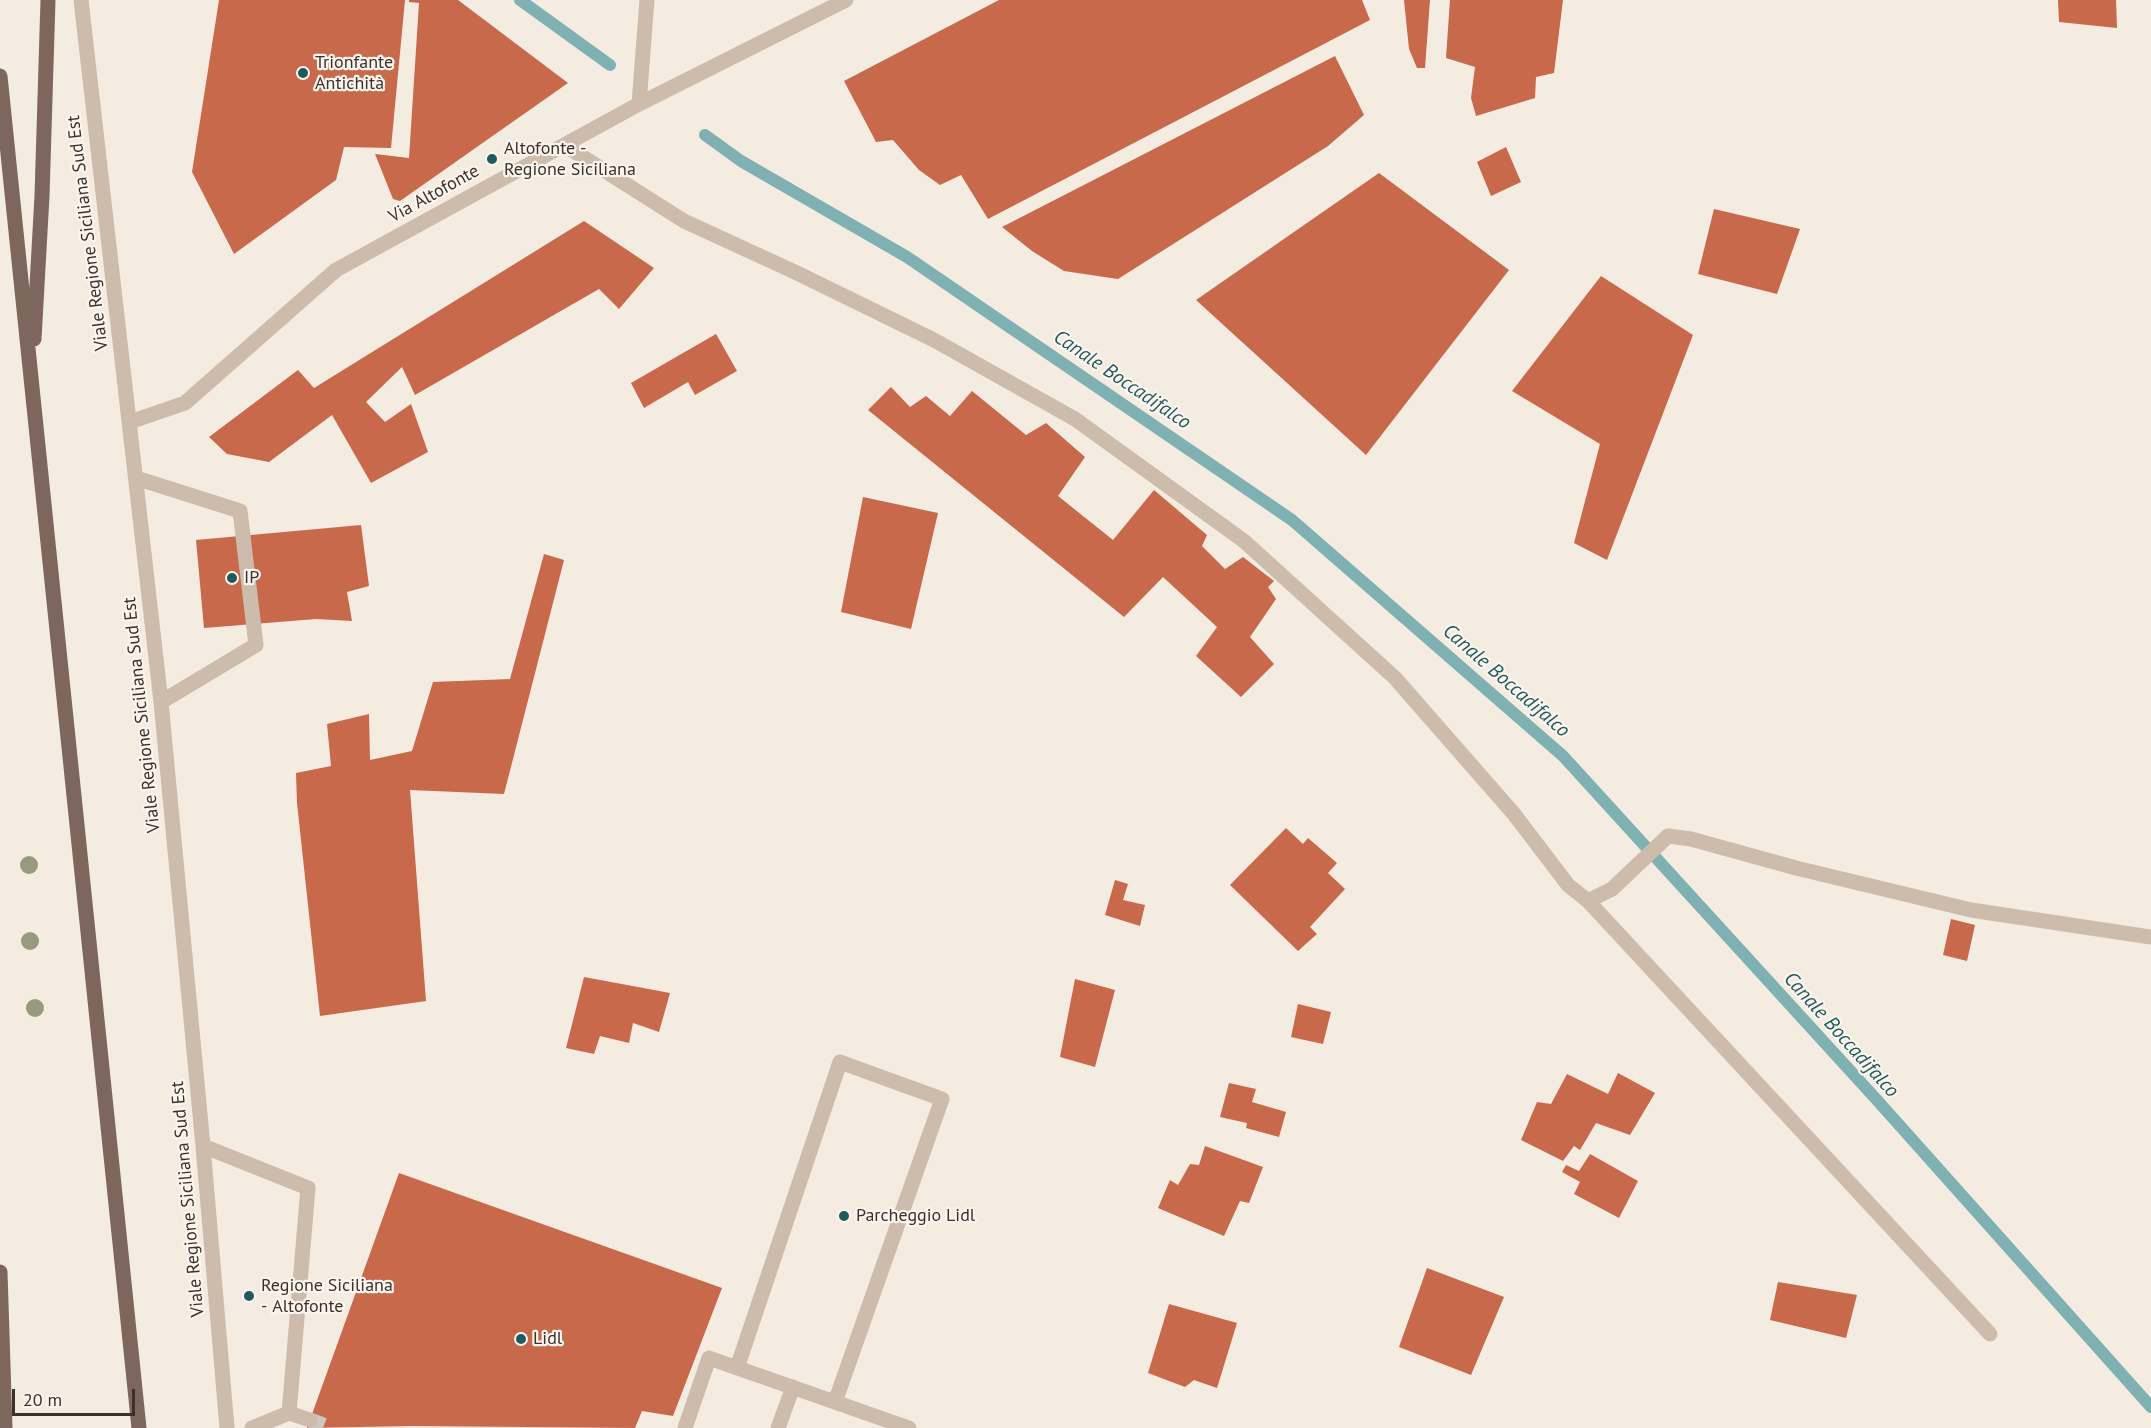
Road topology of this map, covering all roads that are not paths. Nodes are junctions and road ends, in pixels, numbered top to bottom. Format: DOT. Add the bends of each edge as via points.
graph roads {
  1 [pos="48,0"];
  2 [pos="81,0"];
  3 [pos="647,0"];
  4 [pos="846,0"];
  5 [pos="0,76"];
  6 [pos="639,104"];
  7 [pos="564,145"];
  8 [pos="31,387"];
  9 [pos="130,422"];
  10 [pos="136,478"];
  11 [pos="161,702"];
  12 [pos="1588,901"];
  13 [pos="2151,937"];
  14 [pos="203,1146"];
  15 [pos="0,1272"];
  16 [pos="1990,1334"];
  17 [pos="737,1368"];
  18 [pos="793,1387"];
  19 [pos="835,1402"];
  20 [pos="289,1413"];
  21 [pos="310,1420"];
  22 [pos="882,1424"];
  23 [pos="5,1428"];
  24 [pos="139,1428"];
  25 [pos="227,1428"];
  26 [pos="252,1428"];
  27 [pos="684,1428"];
  28 [pos="778,1428"];
  29 [pos="909,1428"];
  1 -- 8 [label="main road"];
  2 -- 9 [label="street, Viale Regione Siciliana Sud Est"];
  3 -- 6 [label="street"];
  4 -- 6 [label="street, Via Altofonte"];
  5 -- 8 [label="main road"];
  6 -- 7 [label="street, Via Altofonte"];
  7 -- 9 [label="street, Via Altofonte" via="336,270 185,403"];
  7 -- 12 [label="street" via="684,220 934,340 1075,419 1244,541 1395,678 1514,814 1568,885"];
  8 -- 24 [label="main road"];
  9 -- 10 [label="street, Viale Regione Siciliana Sud Est"];
  10 -- 11 [label="street, Viale Regione Siciliana Sud Est"];
  10 -- 11 [label="street" via="240,511 256,645"];
  11 -- 14 [label="street, Viale Regione Siciliana Sud Est"];
  12 -- 13 [label="street" via="1612,889 1668,836 1971,910"];
  12 -- 16 [label="street"];
  14 -- 20 [label="street" via="308,1188"];
  14 -- 25 [label="street, Viale Regione Siciliana Sud Est"];
  15 -- 23 [label="main road"];
  17 -- 18 [label="street"];
  17 -- 19 [label="street" via="840,1062 942,1099"];
  17 -- 27 [label="street" via="709,1358"];
  18 -- 19 [label="street"];
  18 -- 28 [label="street"];
  19 -- 22 [label="street"];
  20 -- 21 [label="street"];
  20 -- 26 [label="street"];
  22 -- 29 [label="street"];
}
